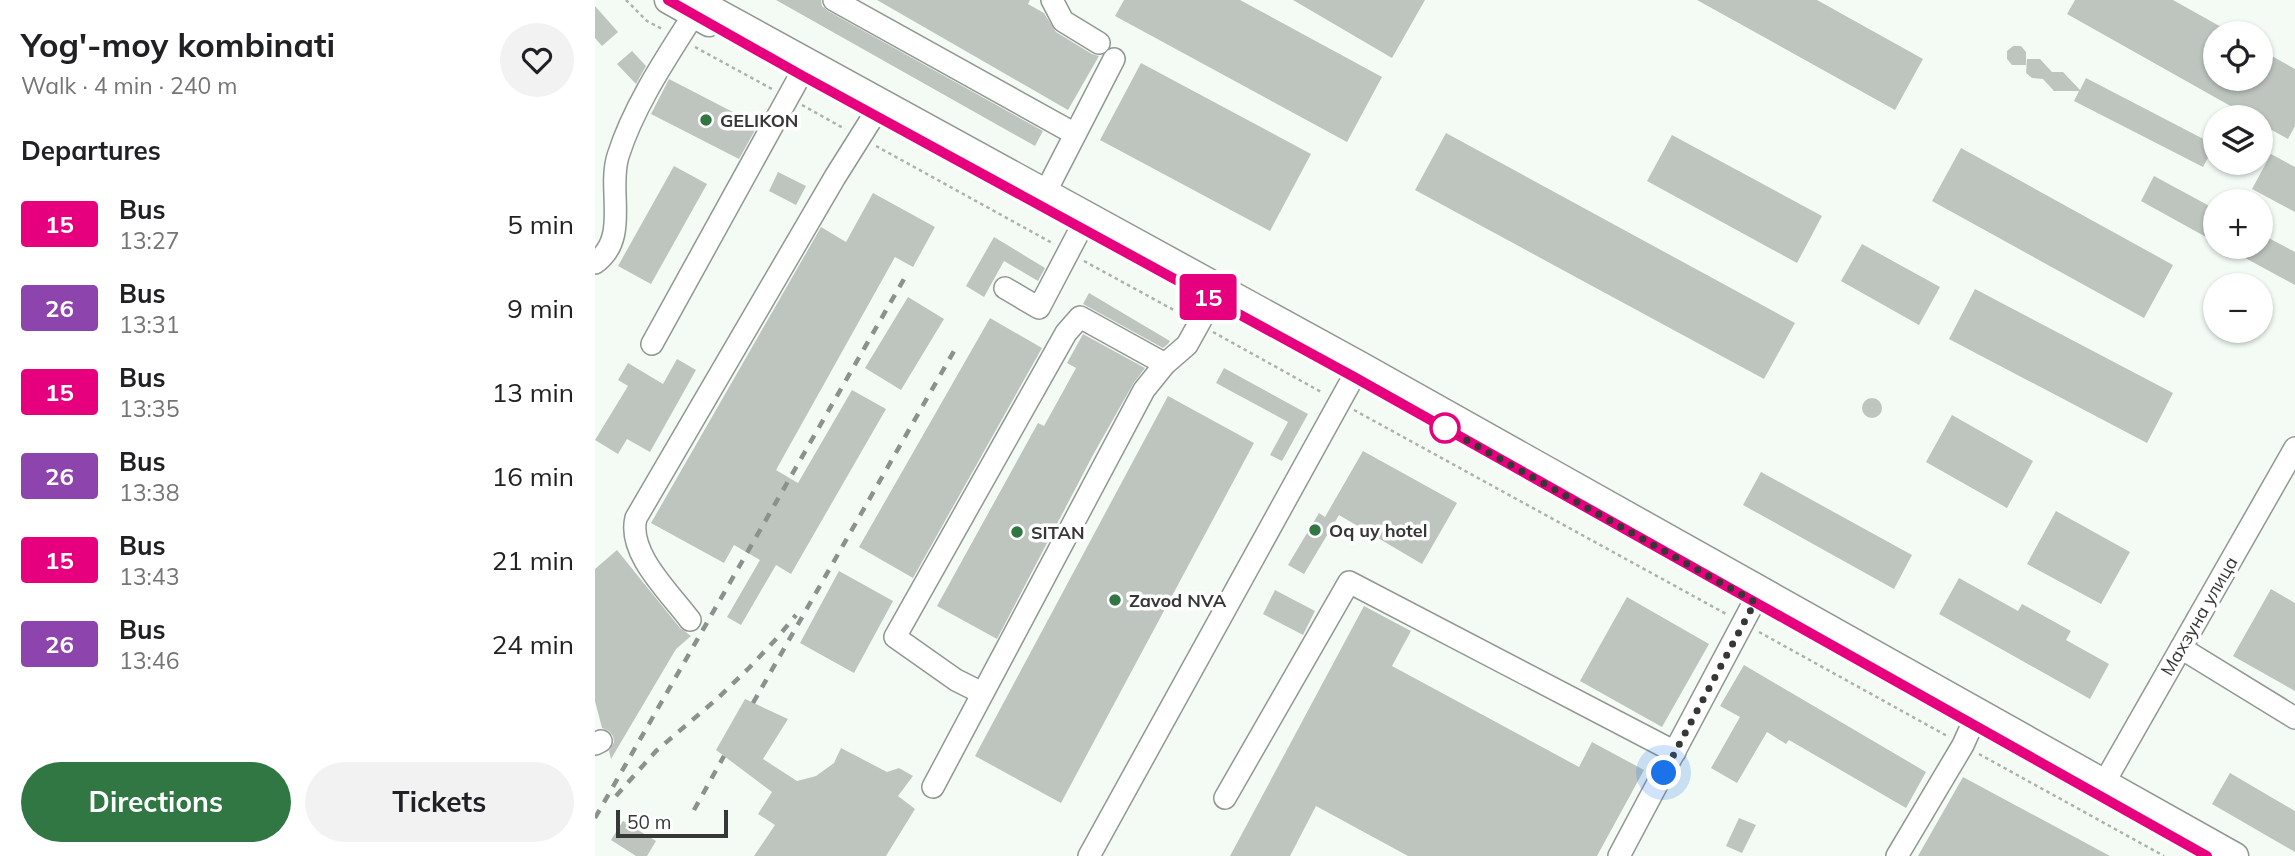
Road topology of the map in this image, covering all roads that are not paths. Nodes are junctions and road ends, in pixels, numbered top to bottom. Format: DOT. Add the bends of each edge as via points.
graph roads {
  1 [pos="668,0"];
  2 [pos="834,0"];
  3 [pos="1052,0"];
  4 [pos="696,6"];
  5 [pos="1099,43"];
  6 [pos="1114,58"];
  7 [pos="799,79"];
  8 [pos="867,126"];
  9 [pos="1075,134"];
  10 [pos="1045,193"];
  11 [pos="1080,228"];
  12 [pos="595,263"];
  13 [pos="1005,288"];
  14 [pos="1212,300"];
  15 [pos="652,344"];
  16 [pos="1165,364"];
  17 [pos="1357,371"];
  18 [pos="2295,449"];
  19 [pos="1749,613"];
  20 [pos="690,620"];
  21 [pos="2181,648"];
  22 [pos="982,694"];
  23 [pos="2295,718"];
  24 [pos="1967,735"];
  25 [pos="1675,752"];
  26 [pos="933,787"];
  27 [pos="2100,789"];
  28 [pos="1224,798"];
  29 [pos="1089,856"];
  30 [pos="1619,856"];
  31 [pos="1897,856"];
  32 [pos="2207,856"];
  33 [pos="2235,856"];
  1 -- 4 [label="main road"];
  2 -- 9 [label="street"];
  3 -- 5 [label="street" via="1063,21"];
  4 -- 7 [label="main road"];
  4 -- 12 [label="street" via="650,85 617,158 614,233 607,255"];
  6 -- 9 [label="street"];
  7 -- 8 [label="main road"];
  7 -- 10 [label="main road"];
  7 -- 15 [label="street"];
  8 -- 11 [label="main road"];
  8 -- 20 [label="street" via="636,519 633,532 640,553"];
  9 -- 10 [label="street"];
  10 -- 17 [label="main road"];
  11 -- 13 [label="street" via="1039,308"];
  11 -- 14 [label="main road"];
  14 -- 16 [label="street" via="1187,345"];
  14 -- 17 [label="main road"];
  16 -- 22 [label="street" via="1144,390"];
  16 -- 22 [label="street" via="1080,317 1066,333 895,637"];
  17 -- 19 [label="main road"];
  17 -- 27 [label="main road"];
  17 -- 29 [label="street"];
  18 -- 21 [label="street, Махзуна улица"];
  19 -- 24 [label="main road"];
  19 -- 25 [label="street"];
  21 -- 23 [label="street"];
  21 -- 27 [label="street, Махзуна улица"];
  22 -- 26 [label="street"];
  24 -- 27 [label="main road"];
  24 -- 31 [label="street"];
  25 -- 28 [label="street" via="1349,582"];
  25 -- 30 [label="street"];
  27 -- 32 [label="main road"];
  27 -- 33 [label="main road"];
}
